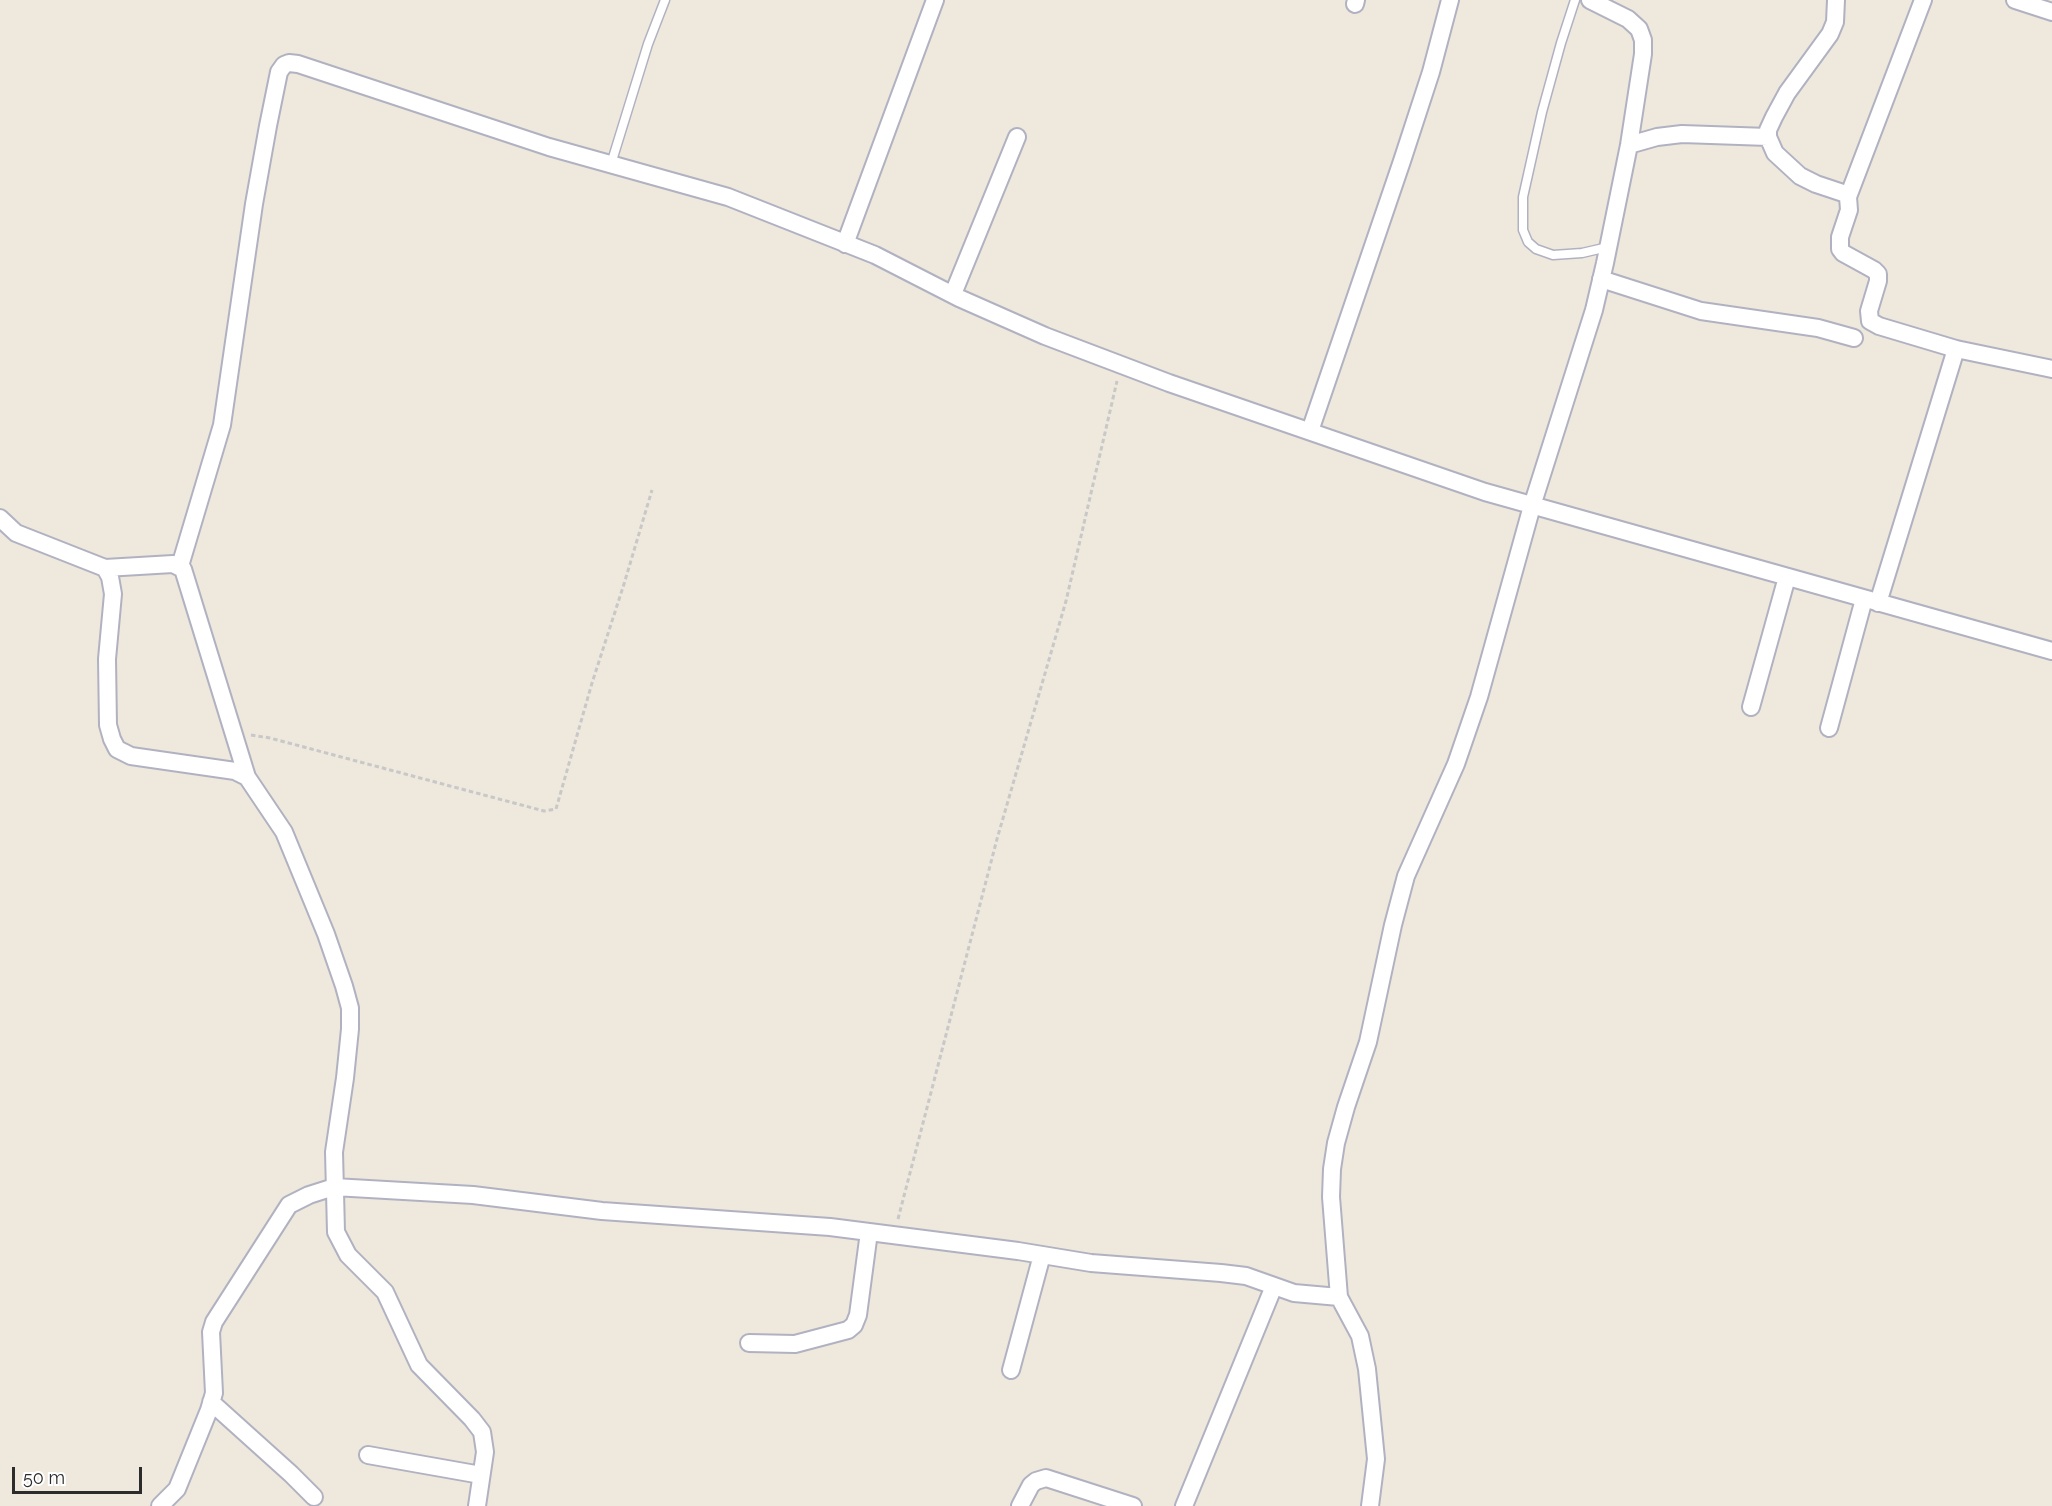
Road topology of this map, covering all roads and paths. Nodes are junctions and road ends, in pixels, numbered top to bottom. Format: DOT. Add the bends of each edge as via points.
graph roads {
  1 [pos="665,0"];
  2 [pos="935,0"];
  3 [pos="1450,0"];
  4 [pos="1575,0"];
  5 [pos="1590,0"];
  6 [pos="1836,0"];
  7 [pos="1923,0"];
  8 [pos="2015,0"];
  9 [pos="2052,12"];
  10 [pos="1017,137"];
  11 [pos="1768,137"];
  12 [pos="1629,145"];
  13 [pos="611,164"];
  14 [pos="1848,197"];
  15 [pos="845,243"];
  16 [pos="1608,247"];
  17 [pos="1601,279"];
  18 [pos="953,294"];
  19 [pos="1854,338"];
  20 [pos="1956,349"];
  21 [pos="1121,365"];
  22 [pos="2052,369"];
  23 [pos="1310,431"];
  24 [pos="652,490"];
  25 [pos="1532,506"];
  26 [pos="0,518"];
  27 [pos="180,566"];
  28 [pos="105,568"];
  29 [pos="1786,578"];
  30 [pos="1871,601"];
  31 [pos="2052,651"];
  32 [pos="1750,707"];
  33 [pos="1829,728"];
  34 [pos="234,734"];
  35 [pos="247,777"];
  36 [pos="334,1187"];
  37 [pos="869,1232"];
  38 [pos="894,1236"];
  39 [pos="1042,1255"];
  40 [pos="1274,1286"];
  41 [pos="1339,1297"];
  42 [pos="749,1343"];
  43 [pos="1011,1370"];
  44 [pos="212,1402"];
  45 [pos="368,1455"];
  46 [pos="481,1475"];
  47 [pos="314,1497"];
  48 [pos="160,1506"];
  49 [pos="477,1506"];
  50 [pos="1020,1506"];
  51 [pos="1133,1506"];
  52 [pos="1184,1506"];
  53 [pos="1370,1506"];
  1 -- 13 [label="lane"];
  2 -- 15 [label="street"];
  3 -- 23 [label="street" via="1420,105"];
  4 -- 16 [label="lane" via="1542,112 1523,197 1523,230 1536,249 1553,255"];
  5 -- 12 [label="street" via="1628,20 1639,29 1643,40"];
  6 -- 11 [label="street" via="1830,34 1787,93"];
  7 -- 14 [label="street"];
  8 -- 9 [label="street"];
  10 -- 18 [label="street"];
  11 -- 12 [label="street" via="1682,134"];
  11 -- 14 [label="street" via="1774,153 1800,176"];
  12 -- 16 [label="street"];
  13 -- 15 [label="street" via="728,197"];
  13 -- 27 [label="street" via="298,64 284,65 279,72 254,204 222,425"];
  14 -- 20 [label="street" via="1840,249 1878,274 1870,321"];
  15 -- 18 [label="street"];
  16 -- 17 [label="street"];
  17 -- 19 [label="street" via="1701,311 1818,328"];
  17 -- 25 [label="street"];
  18 -- 21 [label="street"];
  20 -- 22 [label="street"];
  20 -- 30 [label="street"];
  21 -- 23 [label="street"];
  21 -- 38 [label="path" via="1066,601 997,839"];
  23 -- 25 [label="street"];
  24 -- 34 [label="path" via="556,809 544,811 270,738"];
  25 -- 29 [label="street"];
  25 -- 41 [label="street" via="1479,697 1456,764 1406,876 1368,1042 1336,1143 1331,1197"];
  26 -- 28 [label="street" via="16,533"];
  27 -- 28 [label="street"];
  27 -- 34 [label="street" via="187,577"];
  28 -- 35 [label="street" via="113,594 107,659 108,725 117,749 131,756 235,771"];
  29 -- 30 [label="street"];
  29 -- 32 [label="street"];
  30 -- 31 [label="street"];
  30 -- 33 [label="street"];
  34 -- 35 [label="street"];
  35 -- 36 [label="street" via="284,832 326,934 350,1008 334,1152"];
  36 -- 37 [label="street" via="473,1195 602,1211"];
  36 -- 44 [label="street" via="289,1205 214,1322"];
  36 -- 46 [label="street" via="336,1232 348,1255 385,1293 419,1365 482,1432 485,1452"];
  37 -- 38 [label="street"];
  37 -- 42 [label="street" via="854,1325 795,1344"];
  38 -- 39 [label="street"];
  39 -- 40 [label="street" via="1245,1276"];
  39 -- 43 [label="street"];
  40 -- 41 [label="street" via="1294,1293"];
  40 -- 52 [label="street"];
  41 -- 53 [label="street" via="1360,1336 1367,1369 1376,1459"];
  44 -- 47 [label="street"];
  44 -- 48 [label="street" via="181,1482"];
  45 -- 46 [label="street"];
  46 -- 49 [label="street"];
  50 -- 51 [label="street" via="1031,1485 1046,1478"];
}
